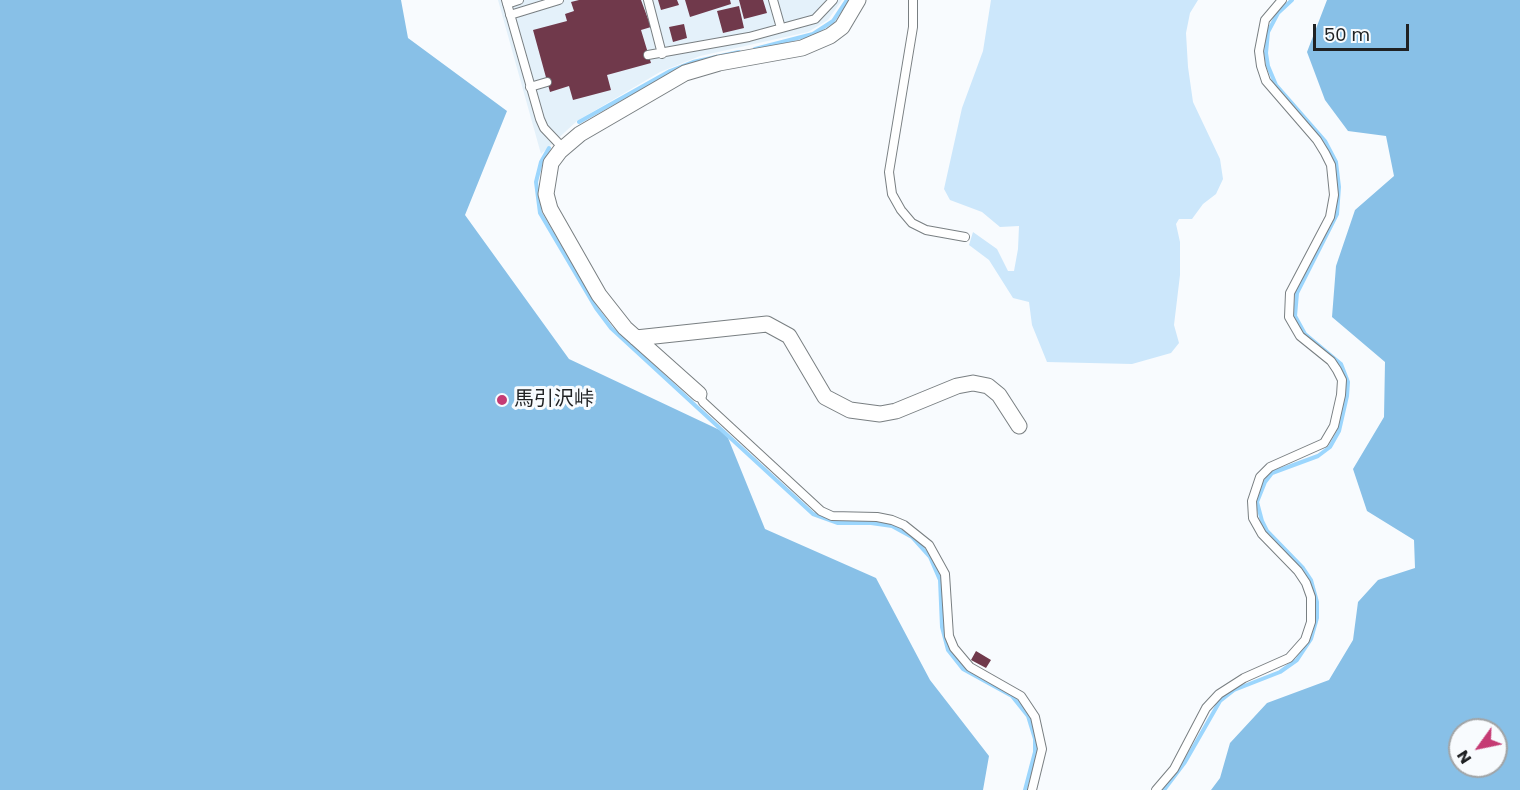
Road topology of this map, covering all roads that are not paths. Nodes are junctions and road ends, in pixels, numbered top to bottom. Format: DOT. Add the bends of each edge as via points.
graph roads {
  1 [pos="519,0"];
  2 [pos="559,0"];
  3 [pos="648,0"];
  4 [pos="773,0"];
  5 [pos="833,0"];
  6 [pos="858,0"];
  7 [pos="913,0"];
  8 [pos="1282,0"];
  9 [pos="506,2"];
  10 [pos="510,15"];
  11 [pos="781,28"];
  12 [pos="662,54"];
  13 [pos="648,55"];
  14 [pos="547,82"];
  15 [pos="531,87"];
  16 [pos="563,148"];
  17 [pos="965,237"];
  18 [pos="636,338"];
  19 [pos="699,394"];
  20 [pos="1019,426"];
  21 [pos="1032,790"];
  22 [pos="1156,790"];
  1 -- 9 [label="lane"];
  2 -- 10 [label="lane"];
  3 -- 12 [label="lane"];
  4 -- 11 [label="lane"];
  5 -- 11 [label="lane" via="815,19"];
  6 -- 16 [label="street" via="842,27 817,43 685,73 580,134"];
  7 -- 17 [label="lane" via="913,27 889,172 892,194 912,222 926,230"];
  8 -- 22 [label="lane" via="1265,20 1259,51 1261,66 1266,81 1325,153 1334,195 1330,217 1290,293 1289,318 1300,336 1331,361 1342,380 1334,426 1324,443 1270,467 1260,477 1252,501 1253,518 1262,534 1306,583 1311,597 1311,622 1305,640 1289,658 1229,685 1212,701 1174,770"];
  9 -- 10 [label="lane"];
  10 -- 15 [label="lane"];
  11 -- 12 [label="lane"];
  12 -- 13 [label="lane"];
  14 -- 15 [label="lane"];
  15 -- 16 [label="lane" via="543,128"];
  16 -- 18 [label="street" via="551,163 547,181 550,209 599,295"];
  18 -- 19 [label="street"];
  18 -- 20 [label="street" via="767,324 789,336 825,397 850,410 880,414 896,411 973,383 988,386 999,395"];
  19 -- 21 [label="lane" via="821,511 832,516 891,520 929,545 945,574 949,636 954,648 970,667 1021,696 1035,717 1042,749"];
}
